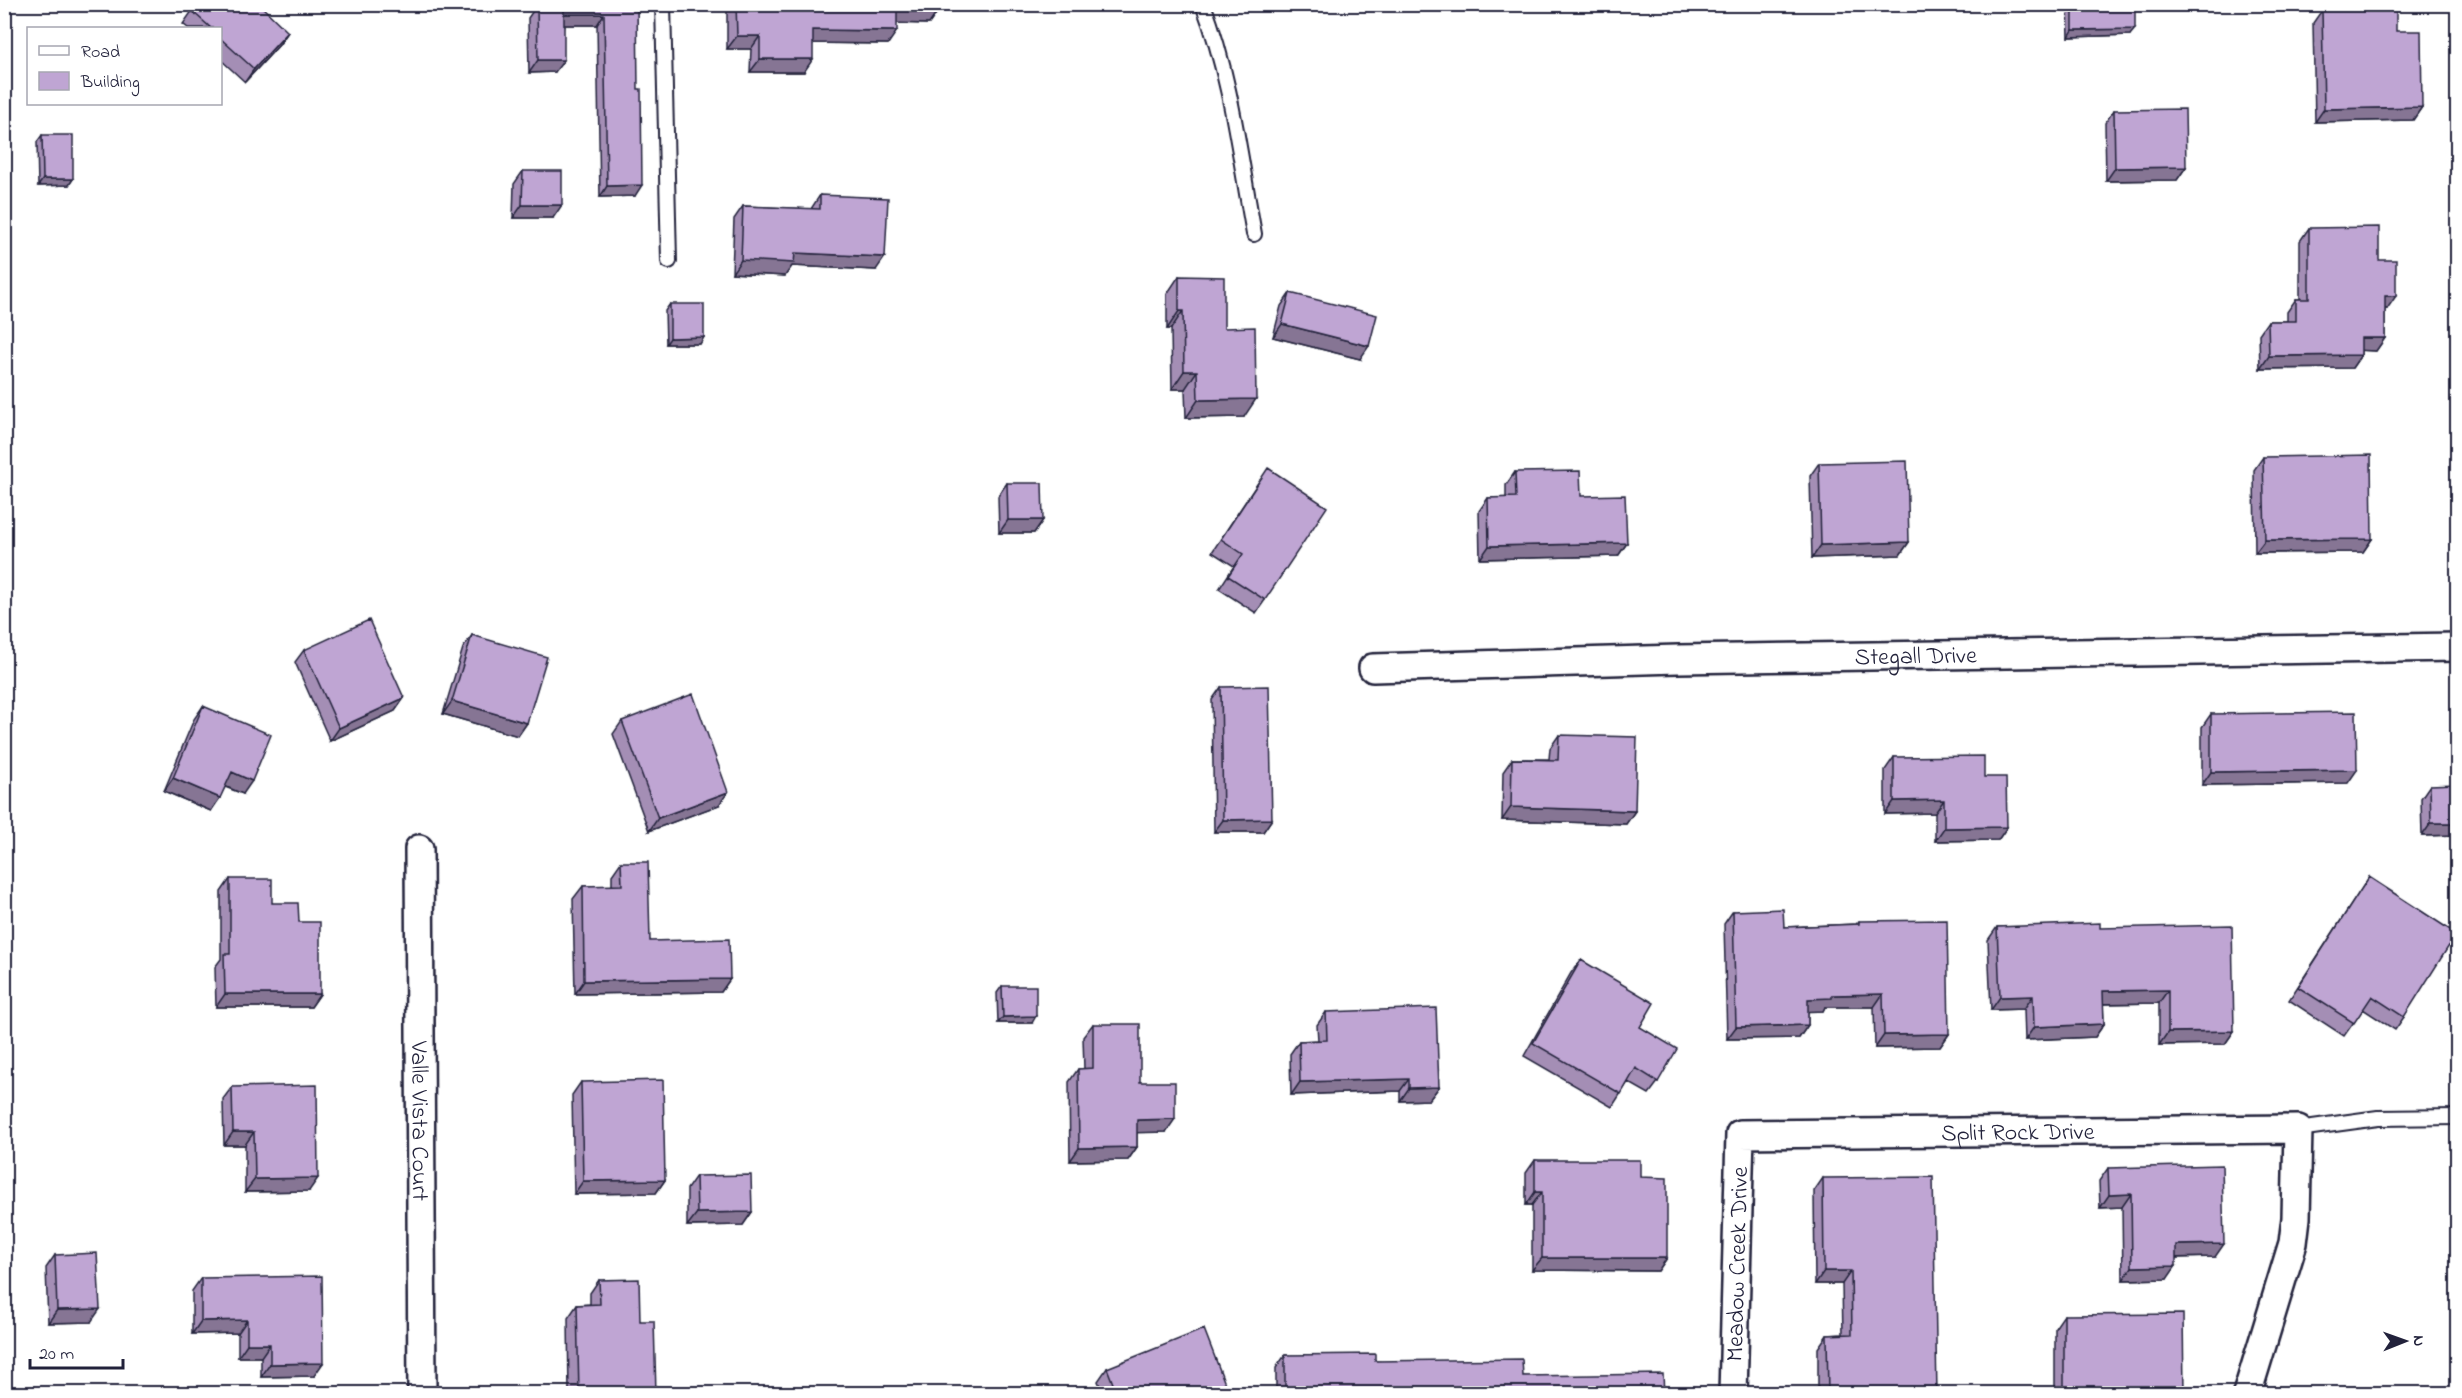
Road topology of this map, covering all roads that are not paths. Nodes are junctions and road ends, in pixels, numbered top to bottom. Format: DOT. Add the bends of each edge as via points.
graph roads {
  1 [pos="663,4"];
  2 [pos="1203,4"];
  3 [pos="1254,234"];
  4 [pos="669,261"];
  5 [pos="2457,647"];
  6 [pos="1373,668"];
  7 [pos="419,849"];
  8 [pos="2457,1117"];
  9 [pos="2298,1130"];
  10 [pos="1740,1134"];
  11 [pos="422,1394"];
  12 [pos="1733,1394"];
  13 [pos="2247,1394"];
  1 -- 4 [label="lane"];
  2 -- 3 [label="lane" via="1228,94"];
  5 -- 6 [label="street, Stegall Drive" via="1678,659"];
  7 -- 11 [label="street, Valle Vista Court"];
  8 -- 9 [label="lane" via="2378,1118"];
  9 -- 10 [label="street, Split Rock Drive"];
  9 -- 13 [label="street" via="2293,1243"];
  10 -- 12 [label="street, Meadow Creek Drive"];
}
